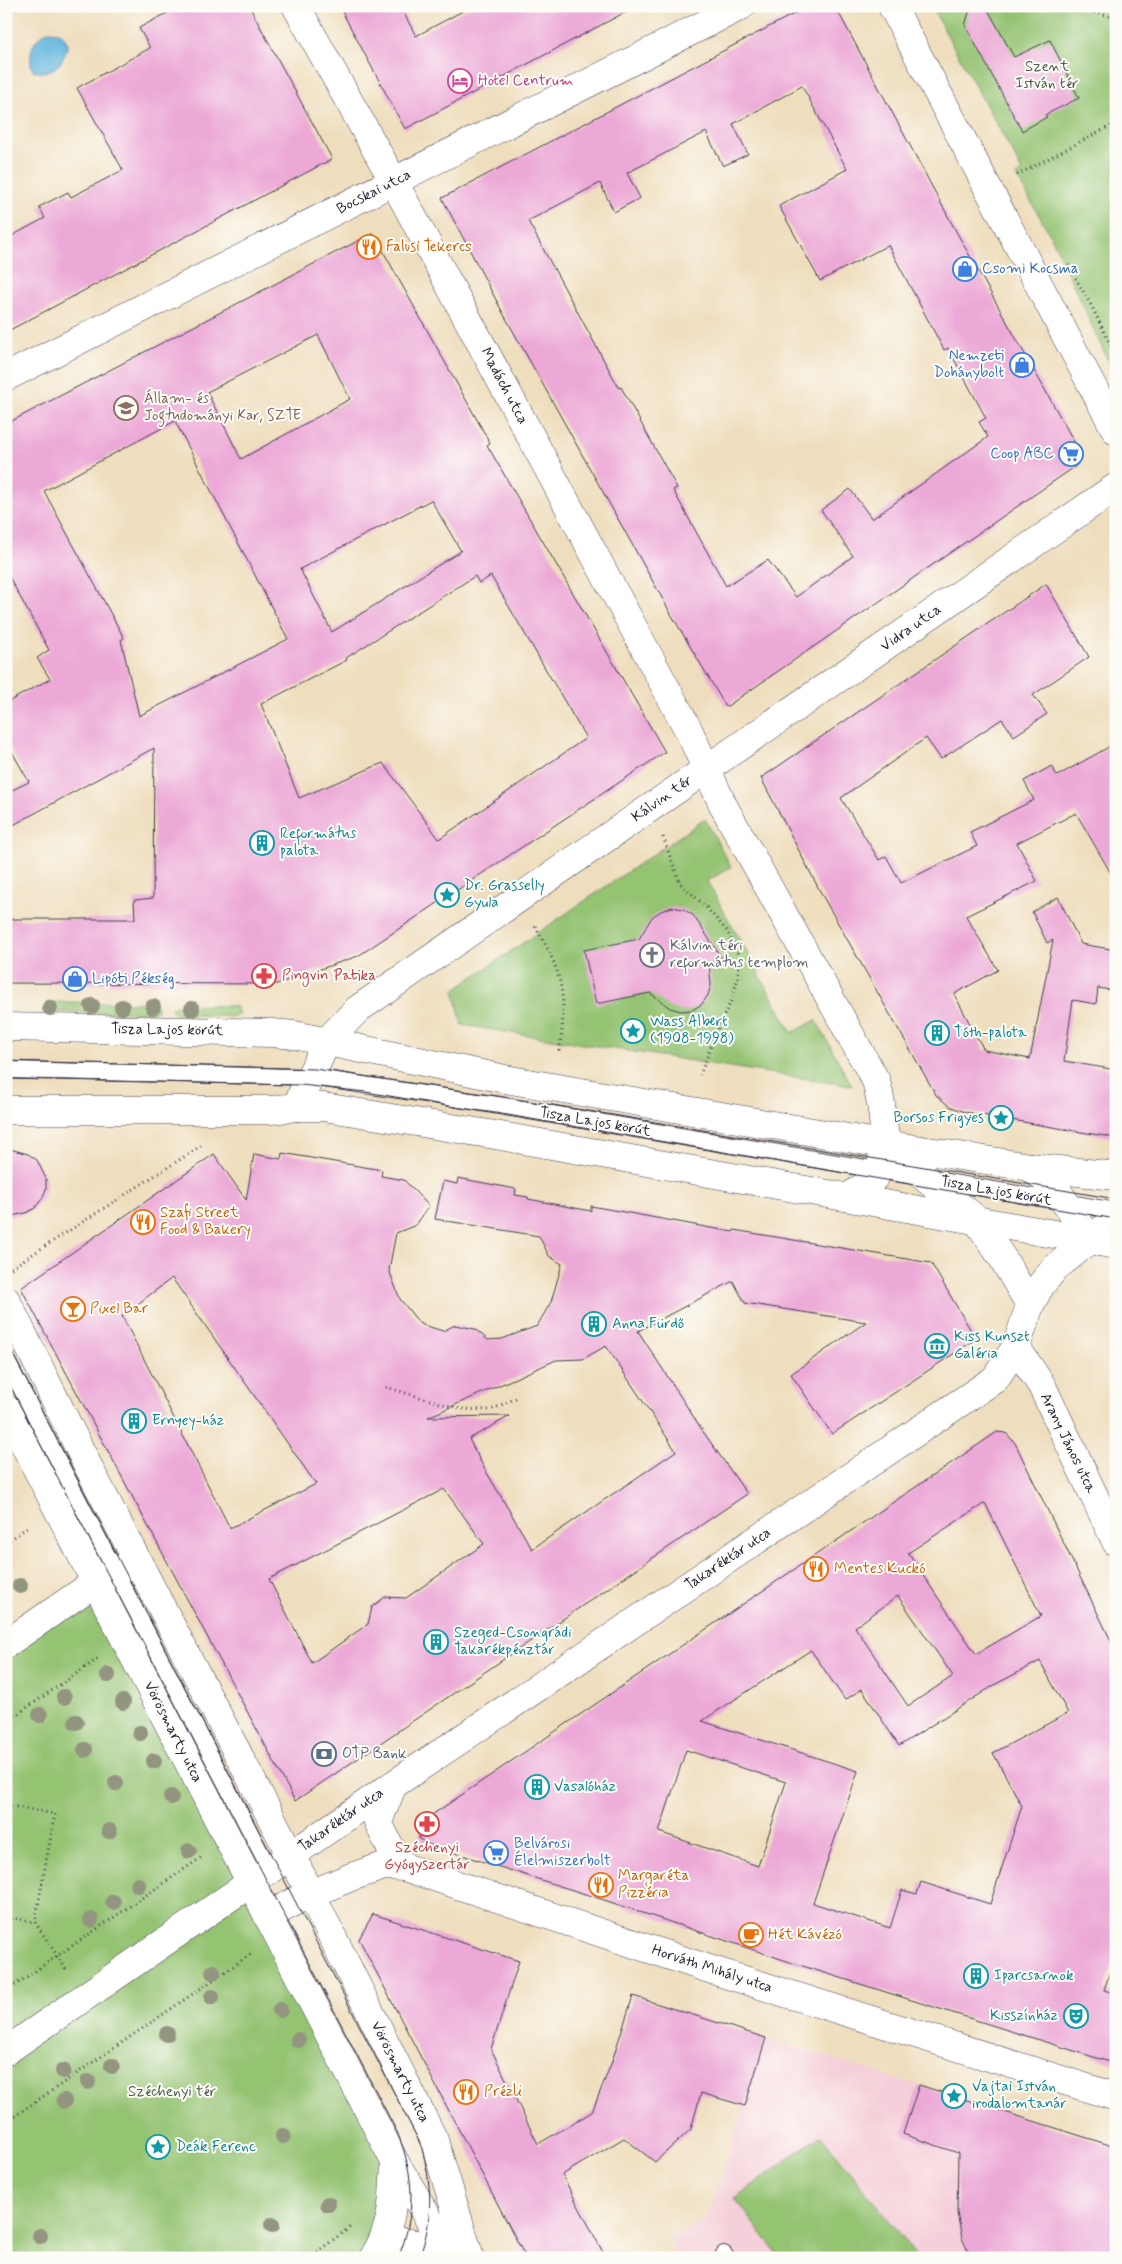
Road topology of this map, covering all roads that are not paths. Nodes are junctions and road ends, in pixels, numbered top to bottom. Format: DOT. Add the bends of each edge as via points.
graph roads {
  1 [pos="296,6"];
  2 [pos="741,6"];
  3 [pos="892,6"];
  4 [pos="394,182"];
  5 [pos="6,377"];
  6 [pos="1116,431"];
  7 [pos="1116,487"];
  8 [pos="706,769"];
  9 [pos="6,1028"];
  10 [pos="327,1041"];
  11 [pos="6,1070"];
  12 [pos="311,1077"];
  13 [pos="296,1107"];
  14 [pos="6,1110"];
  15 [pos="883,1144"];
  16 [pos="1030,1167"];
  17 [pos="879,1171"];
  18 [pos="1116,1176"];
  19 [pos="927,1179"];
  20 [pos="849,1197"];
  21 [pos="1064,1202"];
  22 [pos="1116,1211"];
  23 [pos="976,1219"];
  24 [pos="1116,1219"];
  25 [pos="1089,1239"];
  26 [pos="1116,1245"];
  27 [pos="6,1300"];
  28 [pos="1030,1304"];
  29 [pos="1016,1347"];
  30 [pos="6,1359"];
  31 [pos="6,1409"];
  32 [pos="1116,1542"];
  33 [pos="116,1572"];
  34 [pos="6,1644"];
  35 [pos="392,1785"];
  36 [pos="404,1867"];
  37 [pos="270,1869"];
  38 [pos="311,1894"];
  39 [pos="268,1917"];
  40 [pos="6,2050"];
  41 [pos="1116,2097"];
  42 [pos="394,2162"];
  43 [pos="378,2249"];
  44 [pos="461,2258"];
  45 [pos="466,2258"];
  46 [pos="470,2258"];
  1 -- 4 [label="street, Madách utca"];
  2 -- 4 [label="street, Bocskai utca"];
  3 -- 6 [label="street"];
  4 -- 5 [label="street, Bocskai utca"];
  4 -- 8 [label="street, Madách utca" via="684,720"];
  7 -- 8 [label="street, Vidra utca"];
  8 -- 10 [label="street, Kálvin tér" via="358,1009"];
  8 -- 15 [label="street, Kálvin tér" via="876,1081 882,1104"];
  9 -- 10 [label="street, Tisza Lajos körút" via="273,1033"];
  10 -- 12 [label="street"];
  10 -- 15 [label="street, Tisza Lajos körút" via="505,1079"];
  11 -- 12 [label="lane, Tisza Lajos körút"];
  12 -- 13 [label="street"];
  12 -- 17 [label="lane, Tisza Lajos körút" via="509,1107"];
  13 -- 14 [label="street, Tisza Lajos körút" via="271,1110"];
  13 -- 20 [label="street, Tisza Lajos körút" via="324,1108 496,1135"];
  15 -- 16 [label="street, Tisza Lajos körút"];
  15 -- 17 [label="street"];
  15 -- 19 [label="street, Tisza Lajos körút"];
  16 -- 18 [label="street, Tisza Lajos körút"];
  16 -- 21 [label="street, Tisza Lajos körút" via="1055,1188"];
  17 -- 19 [label="lane, Tisza Lajos körút"];
  17 -- 20 [label="street" via="874,1179"];
  19 -- 21 [label="lane, Tisza Lajos körút"];
  19 -- 23 [label="street, Tisza Lajos körút"];
  20 -- 23 [label="street, Tisza Lajos körút"];
  21 -- 22 [label="lane, Tisza Lajos körút"];
  21 -- 25 [label="street, Tisza Lajos körút"];
  23 -- 25 [label="street, Tisza Lajos körút"];
  23 -- 28 [label="street"];
  24 -- 25 [label="street"];
  25 -- 26 [label="street, Tisza Lajos körút"];
  25 -- 28 [label="street, Takaréktár utca" via="1055,1268"];
  27 -- 33 [label="street, Vörösmarty utca"];
  28 -- 29 [label="street, Takaréktár utca"];
  29 -- 32 [label="street, Arany János utca" via="1042,1386"];
  29 -- 35 [label="street, Takaréktár utca" via="995,1379"];
  30 -- 33 [label="lane"];
  31 -- 33 [label="street, Vörösmarty utca"];
  33 -- 34 [label="street"];
  33 -- 37 [label="street, Vörösmarty utca"];
  33 -- 37 [label="street, Vörösmarty utca"];
  35 -- 36 [label="street, Takaréktár utca" via="378,1822"];
  35 -- 37 [label="street, Takaréktár utca"];
  36 -- 38 [label="street, Horváth Mihály utca" via="384,1866"];
  36 -- 41 [label="street, Horváth Mihály utca" via="706,1968"];
  37 -- 38 [label="street, Vörösmarty utca"];
  37 -- 39 [label="street, Vörösmarty utca"];
  37 -- 40 [label="street"];
  38 -- 39 [label="street"];
  38 -- 46 [label="street, Vörösmarty utca" via="434,2140"];
  39 -- 42 [label="street, Vörösmarty utca"];
  42 -- 43 [label="street" via="390,2221"];
  42 -- 45 [label="street, Vörösmarty utca" via="430,2221"];
  43 -- 44 [label="street" via="424,2245"];
}
